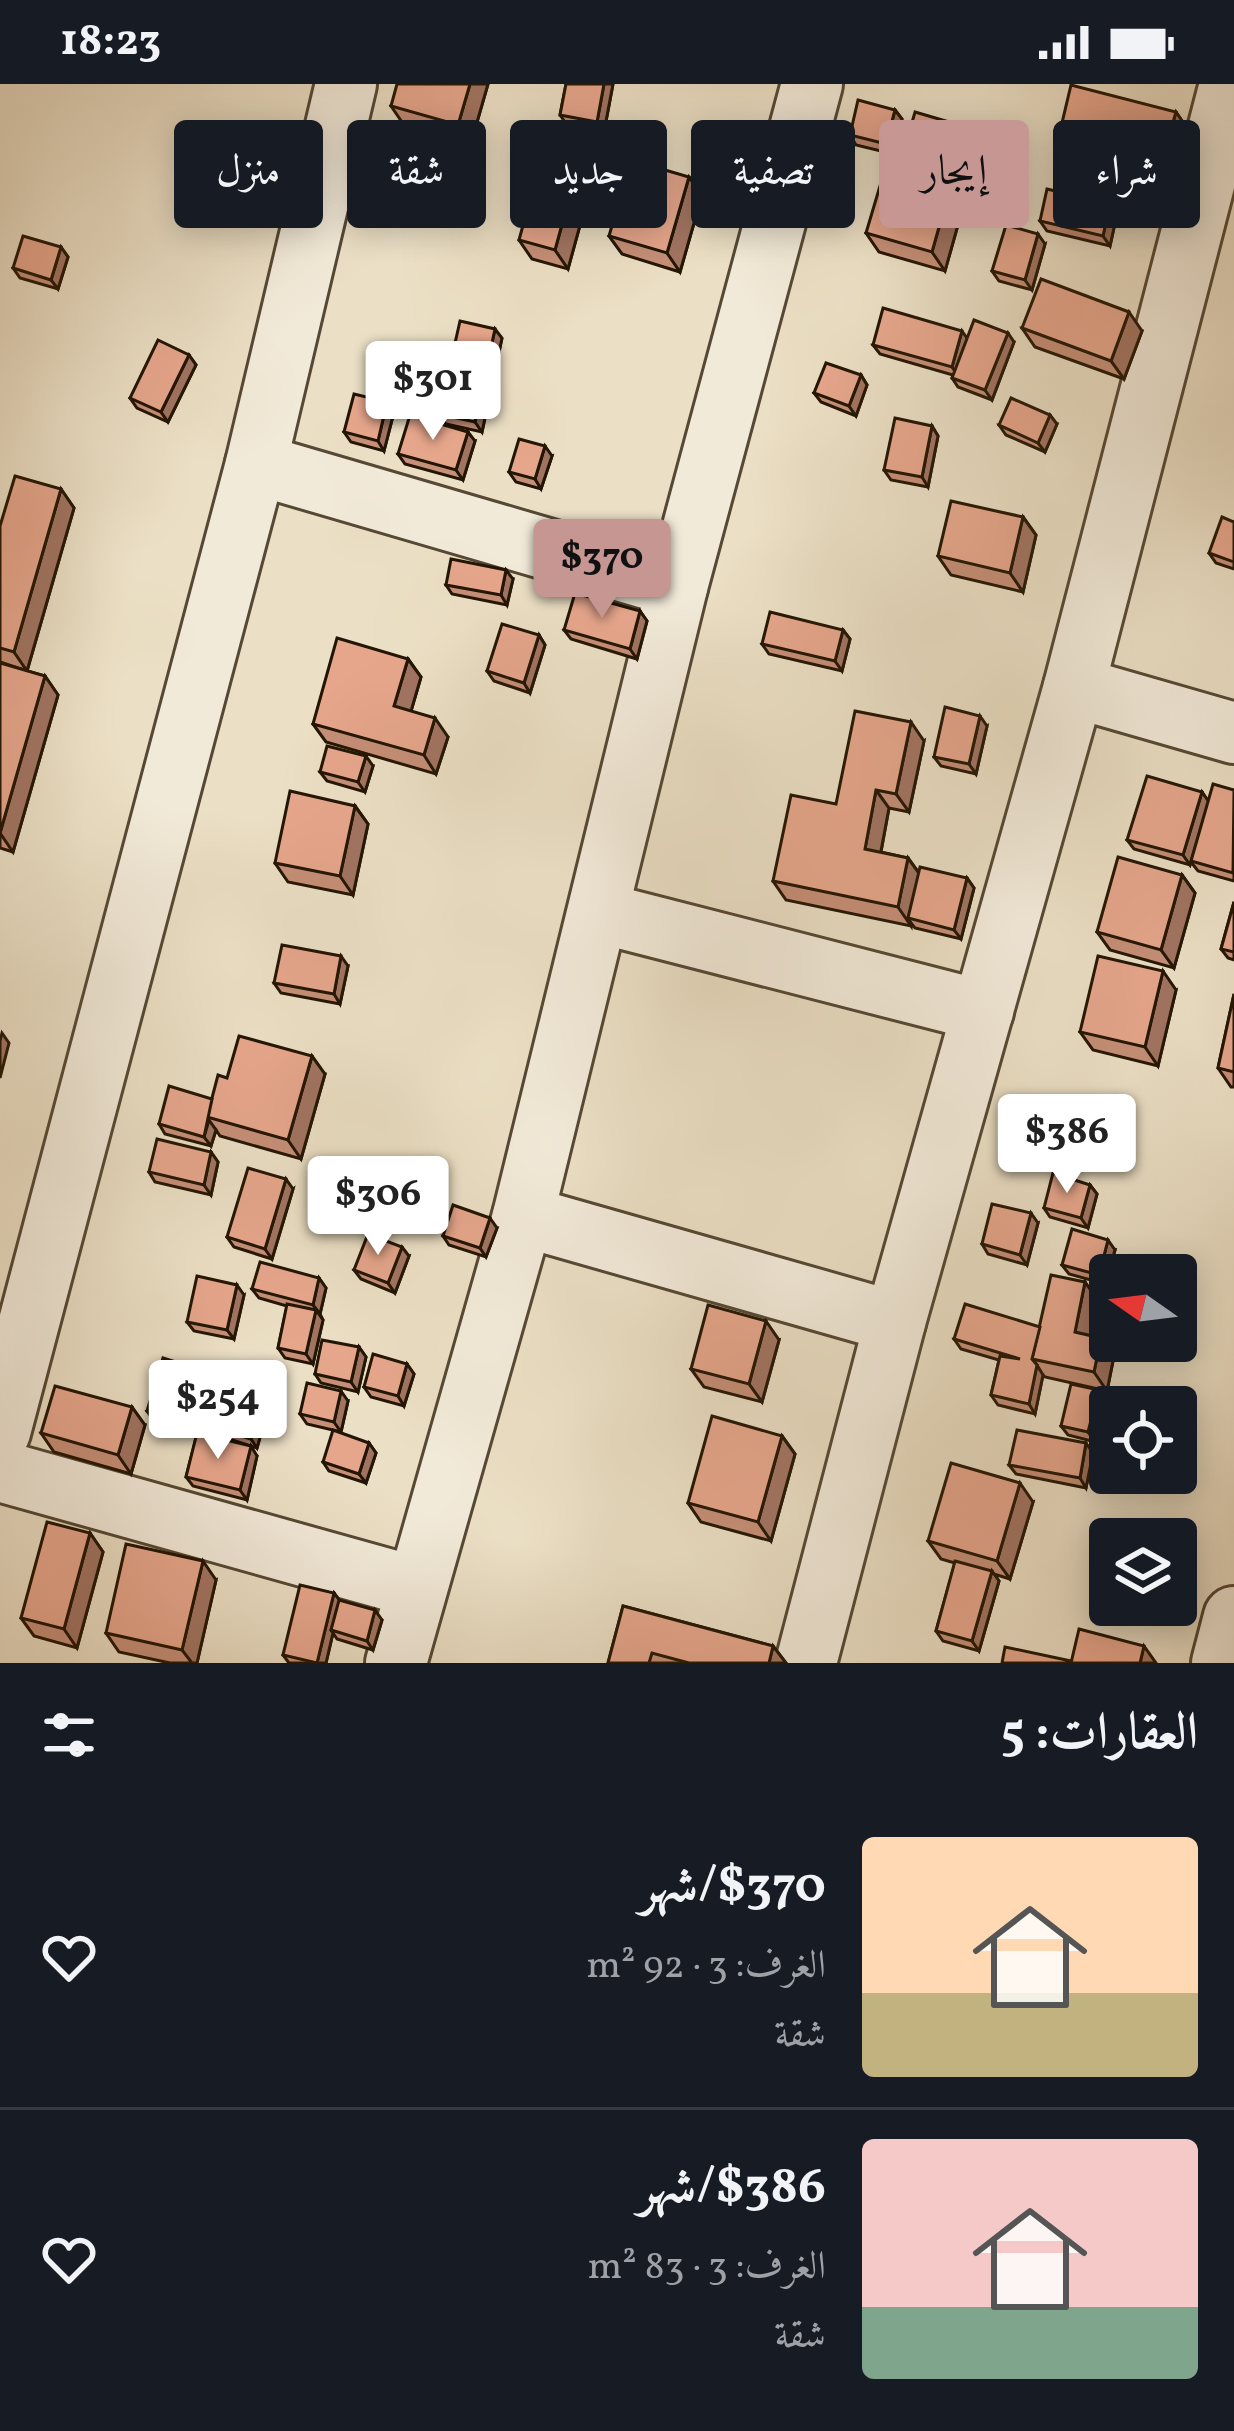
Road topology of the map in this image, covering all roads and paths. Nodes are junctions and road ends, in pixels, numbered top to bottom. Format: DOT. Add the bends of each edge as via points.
graph roads {
  1 [pos="346,84"];
  2 [pos="812,84"];
  3 [pos="1230,84"];
  4 [pos="256,464"];
  5 [pos="677,587"];
  6 [pos="1074,688"];
  7 [pos="1234,733"];
  8 [pos="601,913"];
  9 [pos="983,1012"];
  10 [pos="524,1216"];
  11 [pos="895,1322"];
  12 [pos="0,1432"];
  13 [pos="0,1472"];
  14 [pos="415,1587"];
  15 [pos="1234,1617"];
  16 [pos="396,1663"];
  17 [pos="806,1663"];
  18 [pos="1222,1663"];
  1 -- 4 [label="street"];
  2 -- 5 [label="street"];
  3 -- 6 [label="street"];
  4 -- 5 [label="street"];
  4 -- 12 [label="street"];
  5 -- 8 [label="street"];
  6 -- 7 [label="street"];
  6 -- 9 [label="street"];
  8 -- 9 [label="street"];
  8 -- 10 [label="street"];
  9 -- 11 [label="street"];
  10 -- 11 [label="street"];
  10 -- 14 [label="street"];
  11 -- 17 [label="street"];
  13 -- 14 [label="street"];
  14 -- 16 [label="street"];
  15 -- 18 [label="street"];
}
